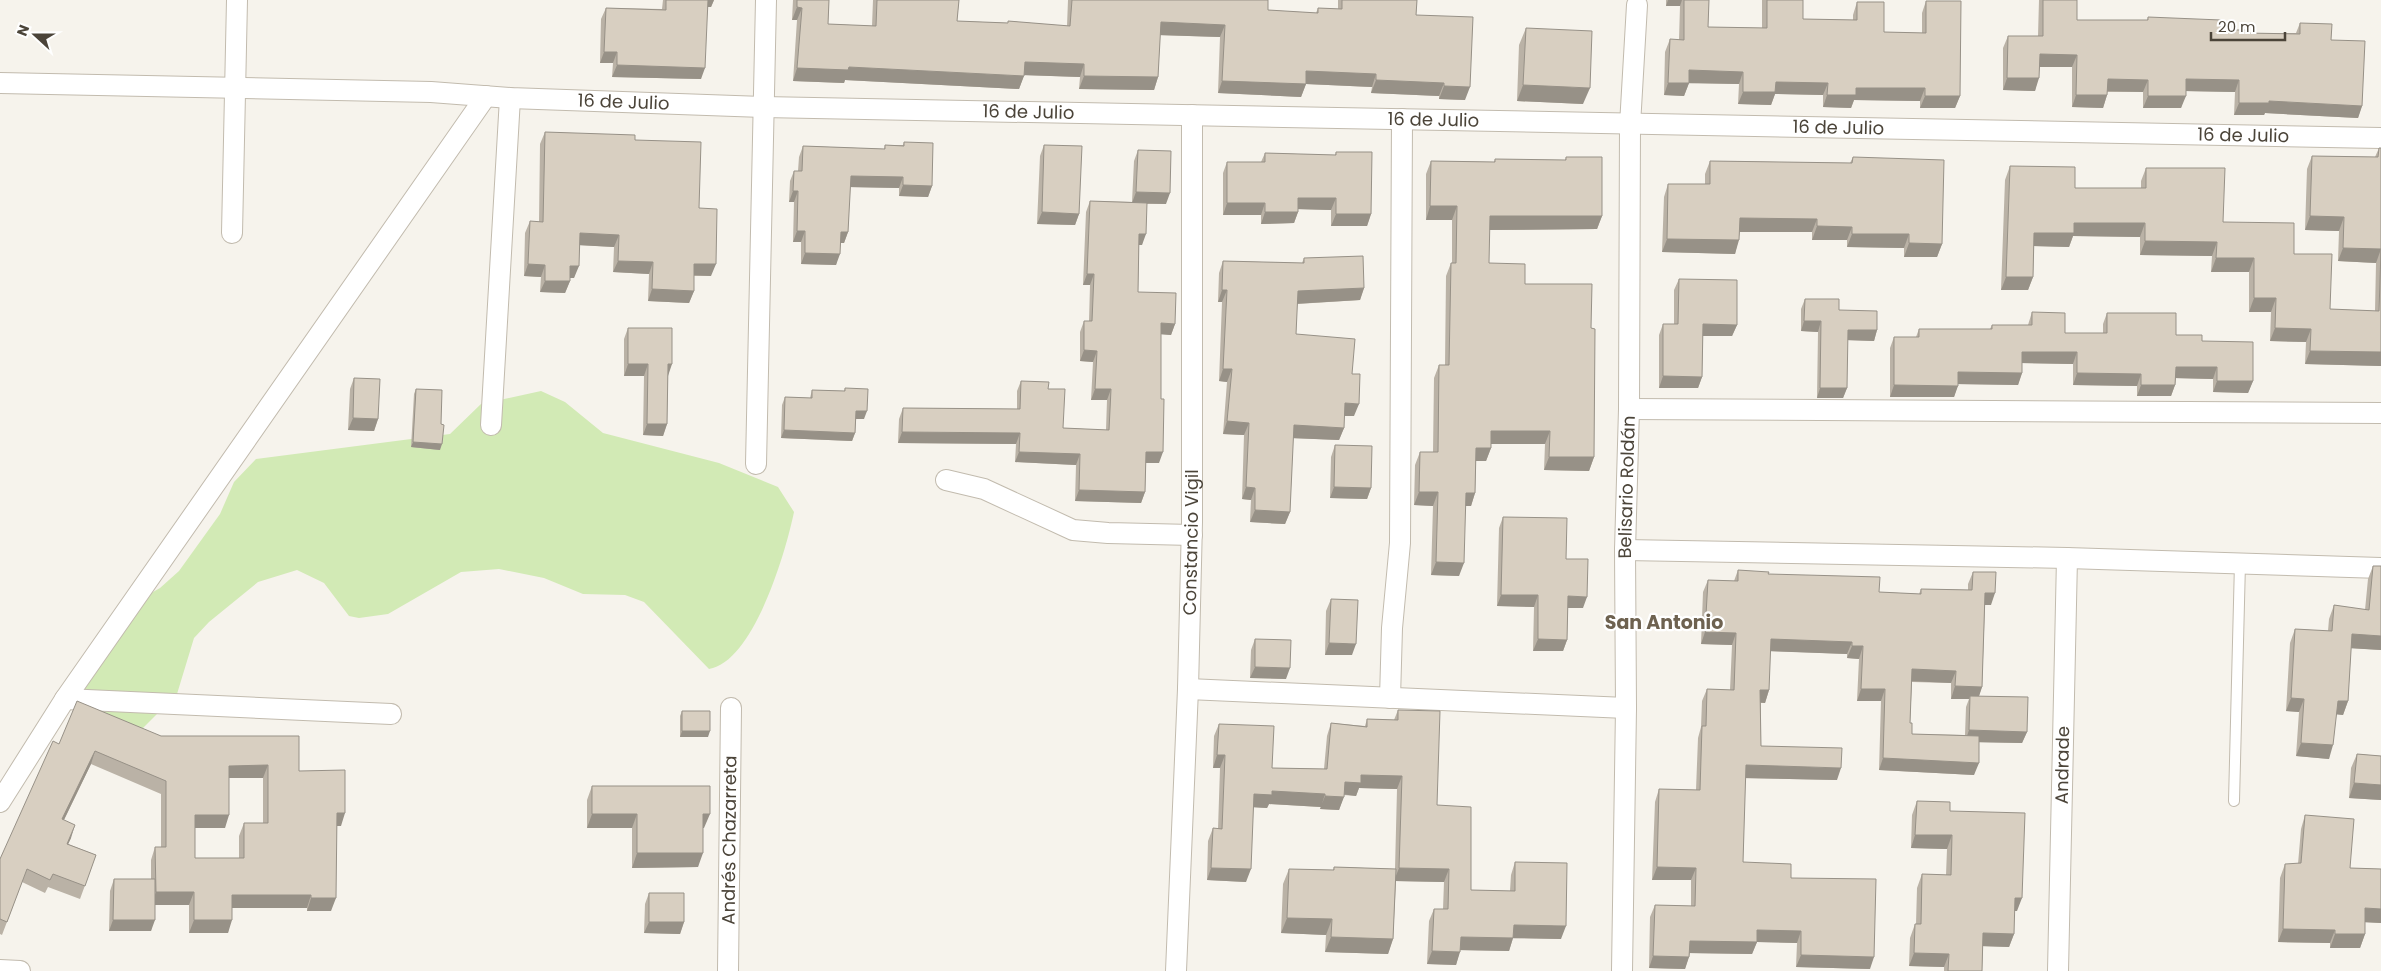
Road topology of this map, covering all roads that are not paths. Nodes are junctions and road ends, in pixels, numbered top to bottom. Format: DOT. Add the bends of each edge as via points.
graph roads {
  1 [pos="237,0"];
  2 [pos="766,0"];
  3 [pos="1637,5"];
  4 [pos="0,83"];
  5 [pos="234,88"];
  6 [pos="486,96"];
  7 [pos="510,98"];
  8 [pos="763,107"];
  9 [pos="1192,115"];
  10 [pos="1402,119"];
  11 [pos="1630,125"];
  12 [pos="2381,138"];
  13 [pos="232,233"];
  14 [pos="1629,409"];
  15 [pos="2381,413"];
  16 [pos="491,424"];
  17 [pos="756,464"];
  18 [pos="946,480"];
  19 [pos="1192,535"];
  20 [pos="1625,550"];
  21 [pos="2067,558"];
  22 [pos="2240,563"];
  23 [pos="2381,568"];
  24 [pos="1188,689"];
  25 [pos="1390,698"];
  26 [pos="65,699"];
  27 [pos="731,708"];
  28 [pos="1626,708"];
  29 [pos="391,714"];
  30 [pos="2234,801"];
  31 [pos="0,802"];
  32 [pos="0,970"];
  33 [pos="20,971"];
  34 [pos="728,971"];
  35 [pos="1176,971"];
  36 [pos="1622,971"];
  37 [pos="2058,971"];
  1 -- 5 [label="street"];
  2 -- 8 [label="street"];
  3 -- 11 [label="street, Belisario Roldán"];
  4 -- 5 [label="street, 16 de Julio"];
  5 -- 6 [label="street, 16 de Julio"];
  5 -- 13 [label="street"];
  6 -- 7 [label="street, 16 de Julio"];
  6 -- 26 [label="street"];
  7 -- 8 [label="street, 16 de Julio"];
  7 -- 16 [label="street"];
  8 -- 9 [label="street, 16 de Julio"];
  8 -- 17 [label="street"];
  9 -- 10 [label="street, 16 de Julio"];
  9 -- 19 [label="street, Constancio Vigil"];
  10 -- 11 [label="street, 16 de Julio"];
  10 -- 25 [label="street" via="1400,543 1392,628"];
  11 -- 12 [label="street, 16 de Julio"];
  11 -- 14 [label="street, Belisario Roldán"];
  14 -- 15 [label="street"];
  14 -- 20 [label="street, Belisario Roldán"];
  18 -- 19 [label="street" via="984,489 1073,530"];
  19 -- 24 [label="street, Constancio Vigil"];
  20 -- 21 [label="street"];
  20 -- 28 [label="street, Belisario Roldán"];
  21 -- 22 [label="street"];
  21 -- 37 [label="street, Andrade"];
  22 -- 23 [label="street"];
  22 -- 30 [label="lane"];
  24 -- 25 [label="street"];
  24 -- 35 [label="street, Constancio Vigil"];
  25 -- 28 [label="street"];
  26 -- 29 [label="street"];
  26 -- 31 [label="street"];
  27 -- 34 [label="street, Andrés Chazarreta"];
  28 -- 36 [label="street, Belisario Roldán"];
  32 -- 33 [label="street"];
}
